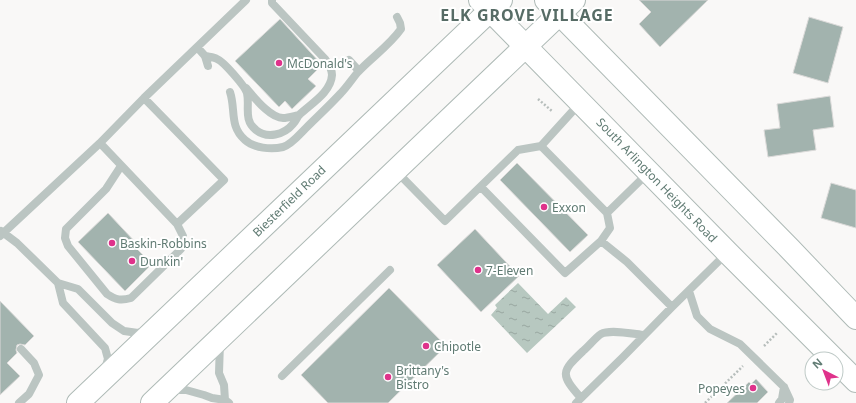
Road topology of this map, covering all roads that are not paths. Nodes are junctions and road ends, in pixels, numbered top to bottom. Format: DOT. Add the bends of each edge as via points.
graph roads {
  1 [pos="246,0"];
  2 [pos="272,0"];
  3 [pos="490,3"];
  4 [pos="560,5"];
  5 [pos="397,17"];
  6 [pos="526,47"];
  7 [pos="197,48"];
  8 [pos="206,56"];
  9 [pos="349,60"];
  10 [pos="208,66"];
  11 [pos="359,71"];
  12 [pos="244,86"];
  13 [pos="230,92"];
  14 [pos="144,98"];
  15 [pos="580,102"];
  16 [pos="299,115"];
  17 [pos="100,143"];
  18 [pos="541,146"];
  19 [pos="121,166"];
  20 [pos="395,170"];
  21 [pos="648,172"];
  22 [pos="482,187"];
  23 [pos="607,213"];
  24 [pos="177,224"];
  25 [pos="1,233"];
  26 [pos="601,241"];
  27 [pos="728,253"];
  28 [pos="390,270"];
  29 [pos="58,283"];
  30 [pos="689,291"];
  31 [pos="672,307"];
  32 [pos="856,318"];
  33 [pos="157,326"];
  34 [pos="644,335"];
  35 [pos="220,337"];
  36 [pos="21,350"];
  37 [pos="826,351"];
  38 [pos="844,369"];
  39 [pos="282,376"];
  40 [pos="104,377"];
  41 [pos="856,381"];
  42 [pos="784,387"];
  43 [pos="158,397"];
  44 [pos="578,400"];
  45 [pos="227,401"];
  46 [pos="19,403"];
  47 [pos="78,403"];
  48 [pos="779,403"];
  49 [pos="789,403"];
  1 -- 7 [label="lane"];
  2 -- 16 [label="lane" via="330,65 330,85"];
  3 -- 6 [label="main road, South Arlington Heights Road"];
  3 -- 33 [label="main road, Biesterfield Road"];
  4 -- 6 [label="main road"];
  4 -- 32 [label="main road"];
  5 -- 11 [label="lane" via="401,29"];
  6 -- 15 [label="main road, South Arlington Heights Road"];
  6 -- 20 [label="main road"];
  7 -- 8 [label="lane"];
  7 -- 14 [label="lane"];
  8 -- 10 [label="lane"];
  8 -- 12 [label="lane" via="218,59"];
  9 -- 11 [label="lane"];
  11 -- 13 [label="lane" via="342,92 284,147 254,146 246,140 236,128"];
  12 -- 16 [label="lane" via="274,115 282,118"];
  12 -- 16 [label="lane" via="250,123 260,133 267,135 286,131"];
  14 -- 17 [label="lane"];
  14 -- 24 [label="lane" via="224,180"];
  15 -- 18 [label="lane"];
  15 -- 21 [label="main road, South Arlington Heights Road"];
  17 -- 19 [label="lane"];
  17 -- 25 [label="lane"];
  18 -- 22 [label="lane" via="518,150"];
  18 -- 23 [label="lane"];
  19 -- 24 [label="lane"];
  19 -- 24 [label="lane" via="106,189 66,229 65,238 68,246 108,294 122,301 131,298 181,249 183,236"];
  20 -- 22 [label="lane" via="445,221"];
  20 -- 35 [label="main road"];
  21 -- 23 [label="lane"];
  21 -- 27 [label="main road, South Arlington Heights Road"];
  22 -- 26 [label="lane" via="565,273"];
  23 -- 26 [label="lane" via="610,228"];
  25 -- 29 [label="lane" via="17,243"];
  26 -- 31 [label="lane" via="627,262"];
  27 -- 30 [label="lane"];
  27 -- 37 [label="main road, South Arlington Heights Road"];
  28 -- 39 [label="lane"];
  29 -- 33 [label="lane" via="78,289 112,323 124,331 138,333"];
  29 -- 40 [label="lane" via="63,303 105,348 108,359"];
  30 -- 31 [label="lane"];
  30 -- 42 [label="lane" via="698,316 710,329 740,344"];
  31 -- 34 [label="lane"];
  33 -- 40 [label="main road, Biesterfield Road"];
  34 -- 44 [label="lane"];
  34 -- 44 [label="lane" via="612,332 602,334 568,365 568,383"];
  35 -- 43 [label="main road"];
  35 -- 45 [label="lane" via="220,373"];
  36 -- 46 [label="lane" via="34,363 39,375 29,394"];
  38 -- 41 [label="main road, South Arlington Heights Road"];
  40 -- 47 [label="main road, Biesterfield Road"];
  42 -- 48 [label="lane"];
  42 -- 49 [label="lane"];
  43 -- 45 [label="lane" via="186,390"];
}
